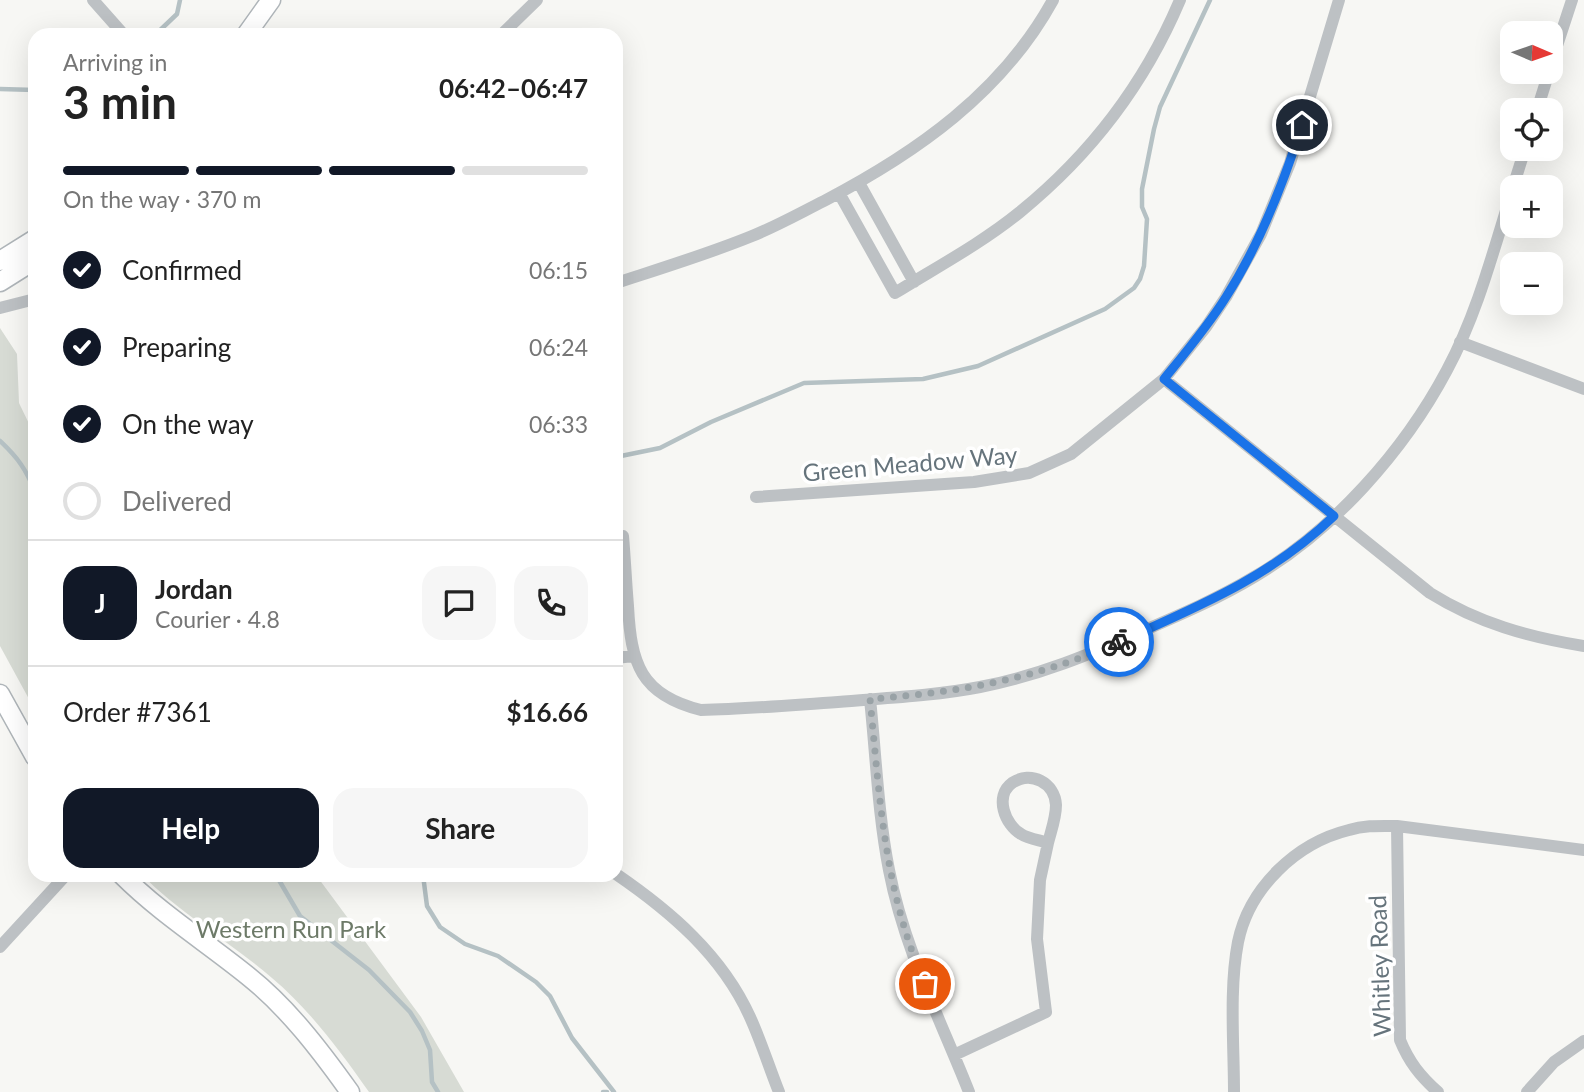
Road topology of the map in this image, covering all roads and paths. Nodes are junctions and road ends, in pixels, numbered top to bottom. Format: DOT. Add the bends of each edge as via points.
graph roads {
  1 [pos="93,0"];
  2 [pos="271,0"];
  3 [pos="537,0"];
  4 [pos="1053,0"];
  5 [pos="1180,0"];
  6 [pos="1339,0"];
  7 [pos="1572,0"];
  8 [pos="118,28"];
  9 [pos="251,28"];
  10 [pos="508,28"];
  11 [pos="1563,28"];
  12 [pos="859,183"];
  13 [pos="839,193"];
  14 [pos="1500,229"];
  15 [pos="28,256"];
  16 [pos="28,258"];
  17 [pos="0,261"];
  18 [pos="623,281"];
  19 [pos="0,282"];
  20 [pos="914,282"];
  21 [pos="28,301"];
  22 [pos="0,308"];
  23 [pos="1460,342"];
  24 [pos="1164,379"];
  25 [pos="1584,389"];
  26 [pos="756,498"];
  27 [pos="1334,516"];
  28 [pos="623,536"];
  29 [pos="1584,646"];
  30 [pos="633,656"];
  31 [pos="623,657"];
  32 [pos="0,694"];
  33 [pos="870,699"];
  34 [pos="28,744"];
  35 [pos="1397,826"];
  36 [pos="1048,843"];
  37 [pos="1584,850"];
  38 [pos="623,879"];
  39 [pos="60,882"];
  40 [pos="130,882"];
  41 [pos="0,947"];
  42 [pos="1584,1041"];
  43 [pos="954,1055"];
  44 [pos="350,1092"];
  45 [pos="779,1092"];
  46 [pos="969,1092"];
  47 [pos="1234,1092"];
  48 [pos="1438,1092"];
  49 [pos="1527,1092"];
  1 -- 8 [label="street"];
  2 -- 9 [label="main road"];
  3 -- 10 [label="street"];
  4 -- 12 [label="street" via="997,79 925,141"];
  5 -- 20 [label="street" via="1140,77 1084,152 1020,212"];
  6 -- 24 [label="street, Green Meadow Way" via="1290,163 1261,234 1206,327"];
  7 -- 11 [label="street"];
  12 -- 13 [label="street"];
  12 -- 20 [label="street"];
  13 -- 18 [label="street" via="754,235"];
  13 -- 20 [label="street" via="895,293"];
  14 -- 23 [label="street"];
  15 -- 17 [label="main road"];
  16 -- 19 [label="main road"];
  21 -- 22 [label="street"];
  23 -- 25 [label="street"];
  23 -- 27 [label="street" via="1420,416 1384,464"];
  24 -- 26 [label="street, Green Meadow Way" via="1071,454 1029,473 974,482"];
  24 -- 27 [label="street"];
  27 -- 29 [label="street" via="1457,610 1510,631"];
  27 -- 33 [label="street" via="1290,554 1234,589 1059,667 981,687"];
  28 -- 30 [label="street"];
  30 -- 31 [label="street"];
  30 -- 33 [label="street" via="640,673 662,695 701,710"];
  32 -- 34 [label="main road"];
  33 -- 43 [label="street" via="889,872 915,961"];
  35 -- 37 [label="street"];
  35 -- 47 [label="street" via="1349,830 1309,846 1291,858 1255,898 1244,921 1234,972"];
  35 -- 48 [label="street, Whitley Road" via="1400,1040 1418,1074"];
  36 -- 36 [label="street" via="1023,835 1008,822 1003,802 1013,783 1034,778 1053,790 1055,817"];
  36 -- 43 [label="street" via="1040,880 1037,939 1046,1012"];
  38 -- 45 [label="street" via="673,916 716,961 749,1015"];
  39 -- 41 [label="street"];
  40 -- 44 [label="main road" via="275,1001"];
  42 -- 49 [label="street" via="1554,1062"];
  43 -- 46 [label="street"];
}
